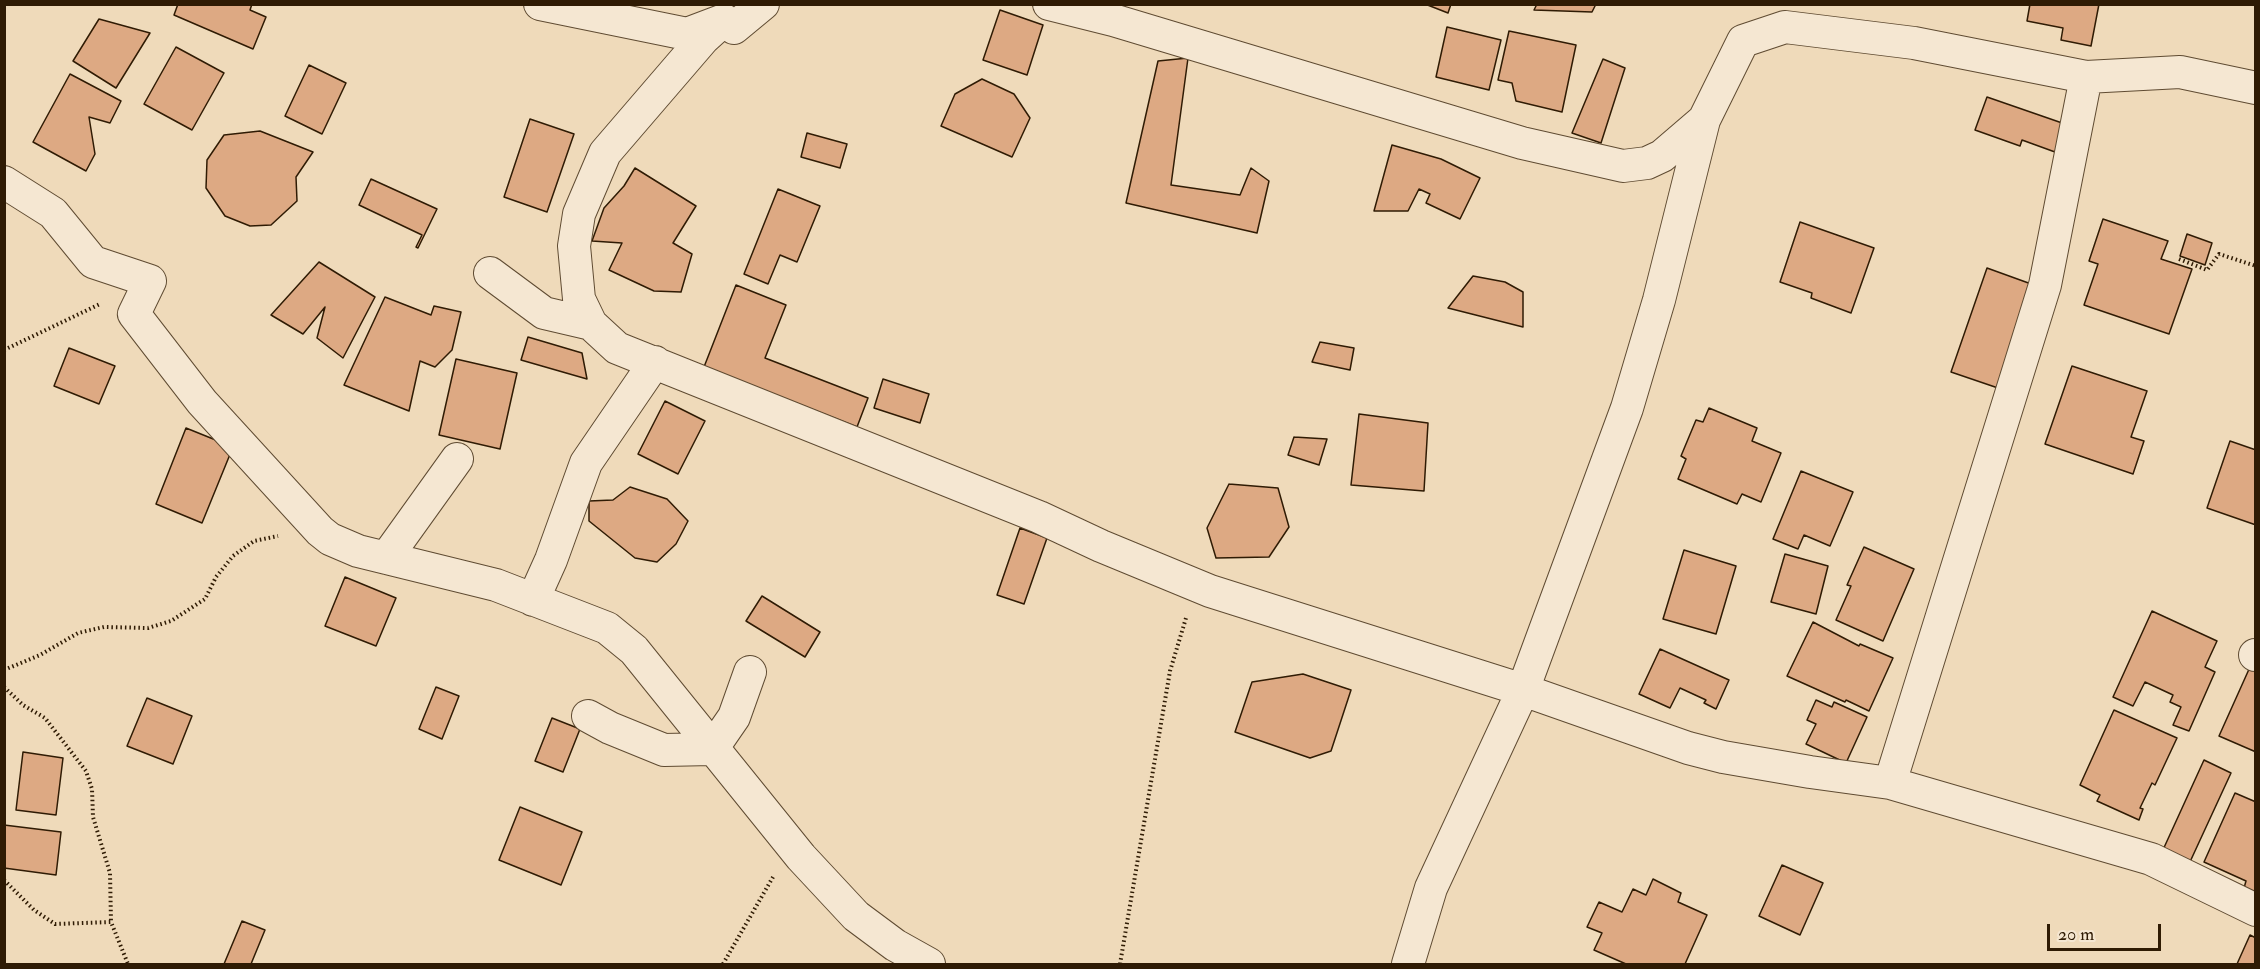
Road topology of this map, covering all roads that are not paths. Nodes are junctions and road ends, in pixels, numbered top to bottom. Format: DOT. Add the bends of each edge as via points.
graph roads {
  1 [pos="540,4"];
  2 [pos="763,4"];
  3 [pos="1049,4"];
  4 [pos="1114,12"];
  5 [pos="724,20"];
  6 [pos="2086,77"];
  7 [pos="2256,88"];
  8 [pos="1704,120"];
  9 [pos="4,182"];
  10 [pos="490,273"];
  11 [pos="591,324"];
  12 [pos="655,362"];
  13 [pos="457,459"];
  14 [pos="386,558"];
  15 [pos="533,600"];
  16 [pos="750,672"];
  17 [pos="1522,690"];
  18 [pos="588,716"];
  19 [pos="712,749"];
  20 [pos="1890,783"];
  21 [pos="2256,910"];
  22 [pos="929,964"];
  23 [pos="1408,964"];
  1 -- 5 [label="street" via="687,34"];
  2 -- 5 [label="street" via="734,28"];
  3 -- 4 [label="street"];
  4 -- 8 [label="street" via="1522,143 1623,166 1647,163 1662,156"];
  5 -- 11 [label="street" via="605,153 592,182 579,214 574,246 579,299"];
  6 -- 7 [label="street" via="2180,72"];
  6 -- 8 [label="street" via="1914,43 1785,27 1743,41"];
  6 -- 20 [label="street" via="2045,285"];
  8 -- 17 [label="street" via="1659,300 1627,408"];
  9 -- 14 [label="street" via="53,213 93,262 150,281 134,315 202,402 320,531 344,546"];
  10 -- 11 [label="street" via="544,313"];
  11 -- 12 [label="street" via="617,348"];
  12 -- 15 [label="street" via="586,463"];
  12 -- 17 [label="street" via="1039,517 1195,585"];
  13 -- 14 [label="street"];
  14 -- 15 [label="street" via="496,585"];
  15 -- 19 [label="street" via="607,628 634,650"];
  16 -- 19 [label="street" via="734,717"];
  17 -- 20 [label="street" via="1723,757"];
  17 -- 23 [label="street" via="1431,888"];
  18 -- 19 [label="street" via="664,750"];
  19 -- 22 [label="street" via="856,916"];
  20 -- 21 [label="street" via="2151,859"];
}
